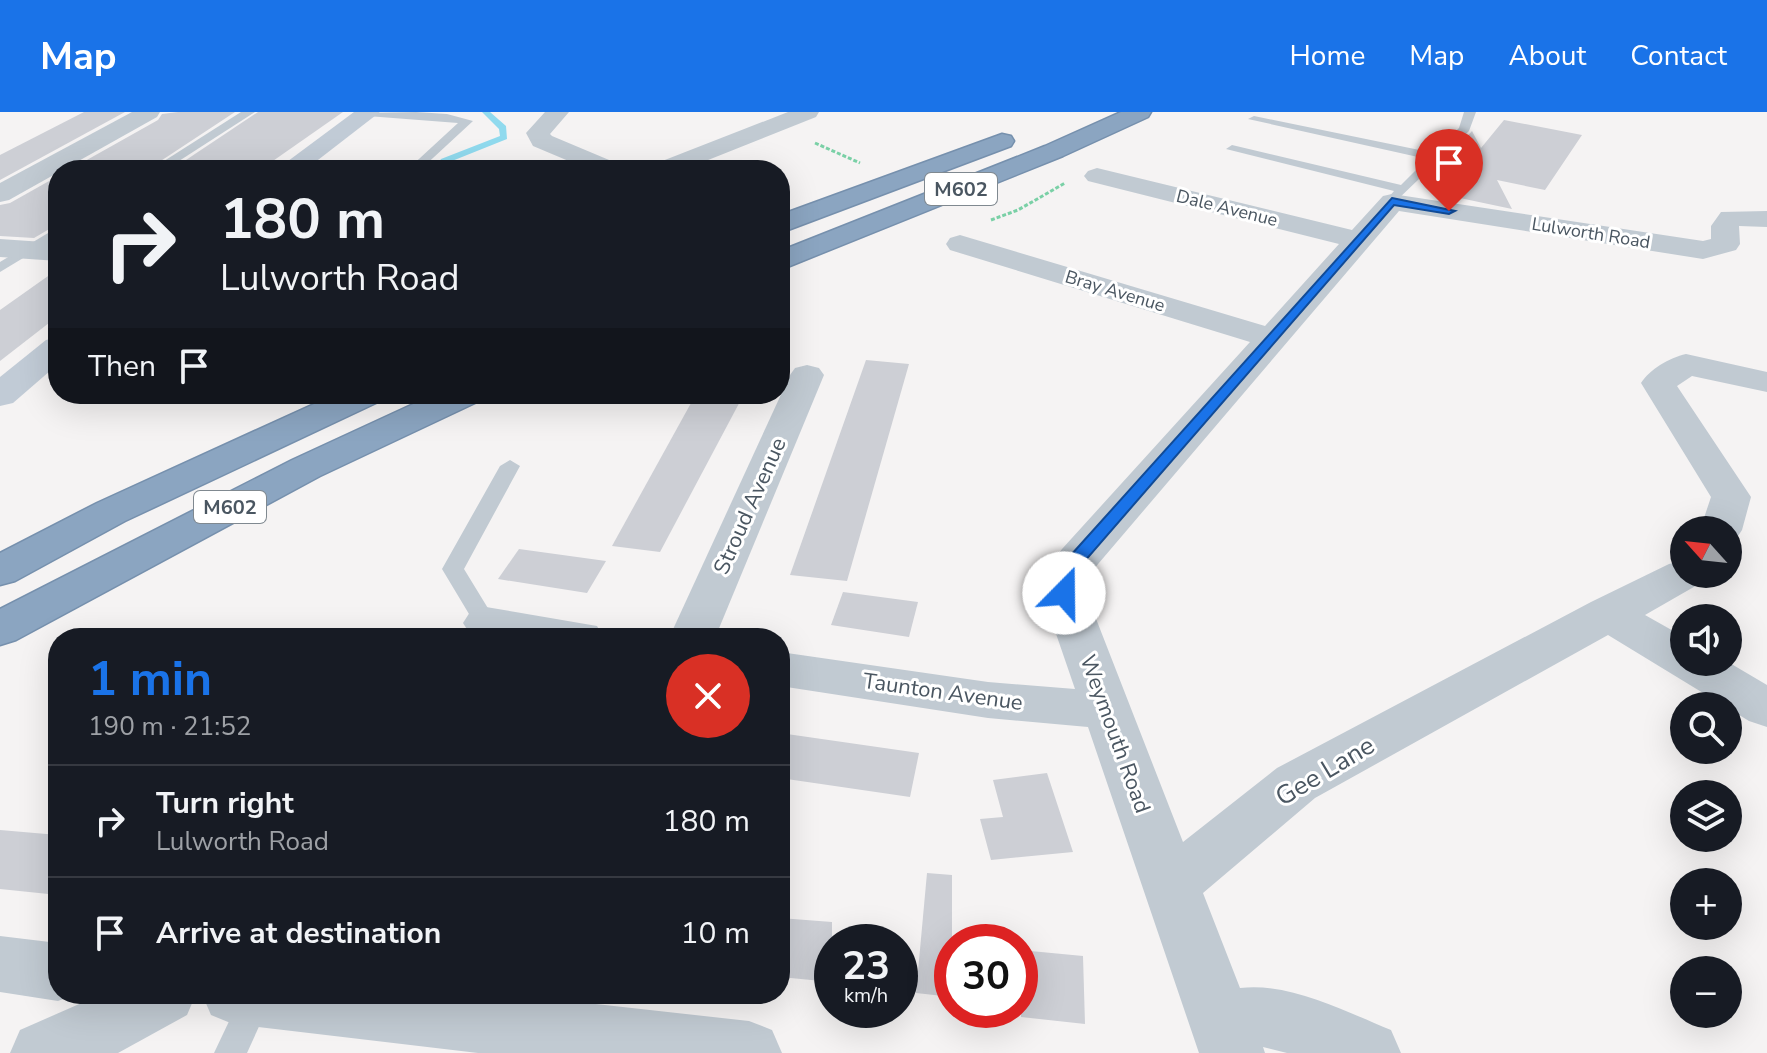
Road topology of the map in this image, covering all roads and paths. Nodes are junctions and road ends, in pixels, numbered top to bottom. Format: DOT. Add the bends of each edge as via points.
graph roads {
  1 [pos="149,112"];
  2 [pos="249,112"];
  3 [pos="558,112"];
  4 [pos="808,112"];
  5 [pos="1140,112"];
  6 [pos="1470,112"];
  7 [pos="368,113"];
  8 [pos="1254,119"];
  9 [pos="768,128"];
  10 [pos="1028,130"];
  11 [pos="1232,149"];
  12 [pos="1435,157"];
  13 [pos="62,160"];
  14 [pos="172,160"];
  15 [pos="303,160"];
  16 [pos="424,160"];
  17 [pos="588,160"];
  18 [pos="686,160"];
  19 [pos="864,164"];
  20 [pos="48,168"];
  21 [pos="1097,176"];
  22 [pos="0,194"];
  23 [pos="1397,195"];
  24 [pos="995,218"];
  25 [pos="1767,219"];
  26 [pos="790,221"];
  27 [pos="48,235"];
  28 [pos="1357,240"];
  29 [pos="960,244"];
  30 [pos="14,249"];
  31 [pos="48,251"];
  32 [pos="790,257"];
  33 [pos="0,268"];
  34 [pos="1271,338"];
  35 [pos="48,355"];
  36 [pos="807,375"];
  37 [pos="1767,382"];
  38 [pos="0,395"];
  39 [pos="343,404"];
  40 [pos="443,404"];
  41 [pos="510,466"];
  42 [pos="1725,516"];
  43 [pos="0,571"];
  44 [pos="1670,581"];
  45 [pos="1607,613"];
  46 [pos="486,623"];
  47 [pos="518,628"];
  48 [pos="696,628"];
  49 [pos="0,629"];
  50 [pos="1670,651"];
  51 [pos="790,670"];
  52 [pos="1713,676"];
  53 [pos="1767,708"];
  54 [pos="1107,710"];
  55 [pos="1171,885"];
  56 [pos="0,964"];
  57 [pos="48,971"];
  58 [pos="146,1004"];
  59 [pos="243,1004"];
  60 [pos="316,1004"];
  61 [pos="1226,1037"];
  62 [pos="43,1053"];
  63 [pos="230,1053"];
  64 [pos="749,1053"];
  65 [pos="1368,1053"];
  1 -- 13 [label="street"];
  2 -- 14 [label="lane"];
  3 -- 17 [label="street" via="538,133 542,141"];
  4 -- 9 [label="street"];
  5 -- 32 [label="highway, M602"];
  6 -- 12 [label="lane, Weymouth Road" via="1465,129"];
  7 -- 15 [label="main road"];
  7 -- 16 [label="lane" via="467,121"];
  8 -- 12 [label="lane"];
  9 -- 18 [label="street"];
  9 -- 19 [label="path"];
  10 -- 26 [label="highway, M602"];
  11 -- 23 [label="lane"];
  12 -- 23 [label="lane, Weymouth Road"];
  20 -- 22 [label="street"];
  21 -- 24 [label="path" via="1082,173"];
  21 -- 28 [label="street, Dale Avenue"];
  23 -- 25 [label="street, Lulworth Road" via="1703,250 1726,244 1725,226 1731,218"];
  23 -- 28 [label="street, Weymouth Road"];
  27 -- 30 [label="lane"];
  28 -- 34 [label="street, Weymouth Road"];
  29 -- 34 [label="street, Bray Avenue"];
  30 -- 31 [label="street"];
  30 -- 33 [label="lane"];
  34 -- 54 [label="street, Weymouth Road" via="1065,576 1064,593"];
  35 -- 38 [label="main road"];
  36 -- 48 [label="street, Stroud Avenue"];
  37 -- 42 [label="street" via="1686,364 1658,383 1731,497"];
  39 -- 43 [label="highway, M602" via="111,512"];
  40 -- 49 [label="highway, M602" via="306,468"];
  41 -- 46 [label="lane" via="453,569"];
  44 -- 45 [label="street, Gee Lane"];
  45 -- 50 [label="street"];
  45 -- 55 [label="street, Gee Lane" via="1296,783"];
  46 -- 47 [label="street"];
  51 -- 54 [label="street, Taunton Avenue" via="988,700"];
  52 -- 53 [label="street"];
  54 -- 55 [label="street, Weymouth Road"];
  55 -- 61 [label="street"];
  56 -- 57 [label="street"];
  58 -- 62 [label="street"];
  59 -- 63 [label="lane"];
  60 -- 64 [label="street"];
  61 -- 65 [label="street" via="1263,1016"];
}
